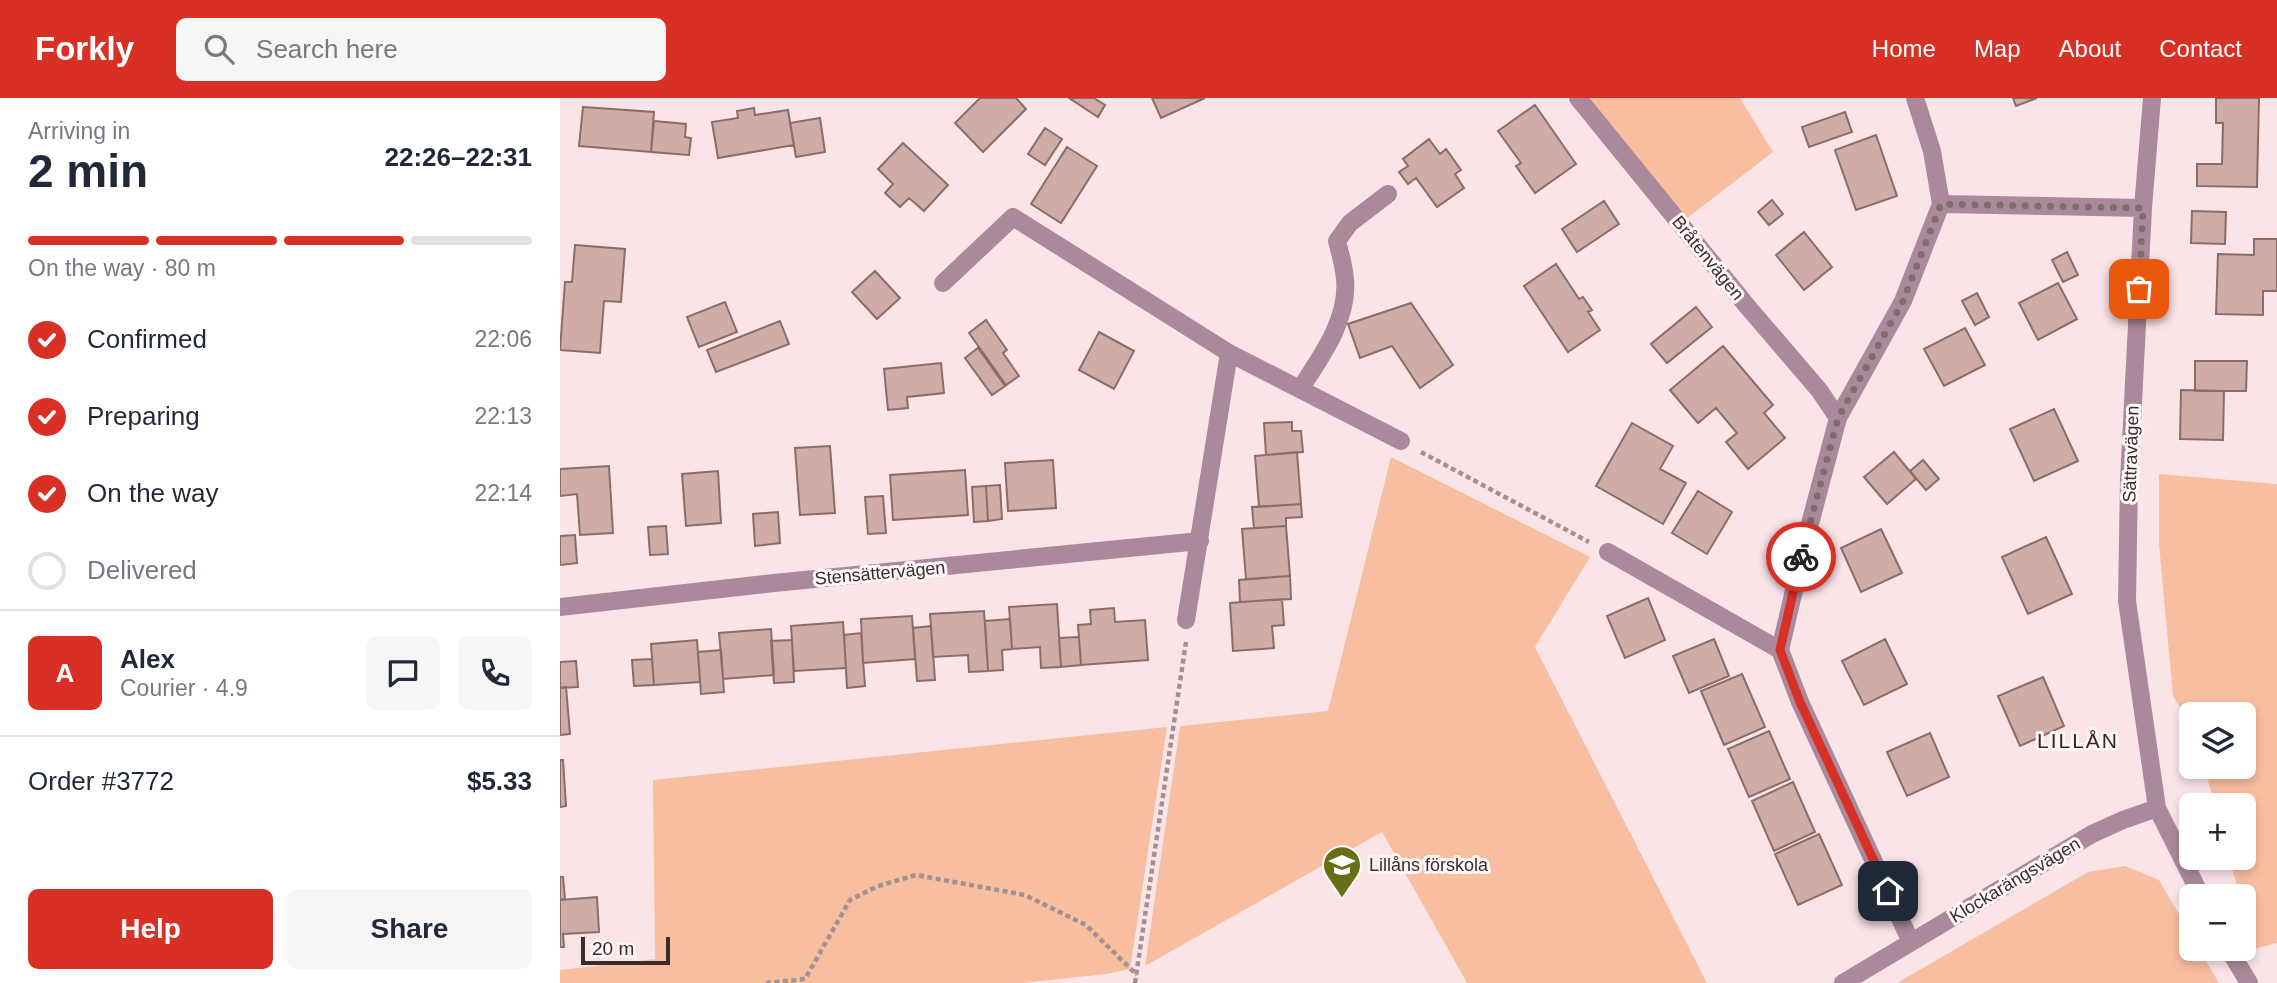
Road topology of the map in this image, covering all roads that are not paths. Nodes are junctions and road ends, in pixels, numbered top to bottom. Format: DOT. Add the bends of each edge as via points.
graph roads {
  1 [pos="1578,98"];
  2 [pos="1915,98"];
  3 [pos="2152,98"];
  4 [pos="1388,194"];
  5 [pos="1941,204"];
  6 [pos="2143,208"];
  7 [pos="943,283"];
  8 [pos="1230,353"];
  9 [pos="1300,389"];
  10 [pos="1838,418"];
  11 [pos="1401,441"];
  12 [pos="1200,541"];
  13 [pos="1608,552"];
  14 [pos="560,607"];
  15 [pos="1186,620"];
  16 [pos="1780,650"];
  17 [pos="2157,808"];
  18 [pos="2195,884"];
  19 [pos="1911,942"];
  20 [pos="2236,961"];
  21 [pos="1843,983"];
  22 [pos="2249,983"];
  1 -- 10 [label="street, Bråtenvägen"];
  2 -- 5 [label="street" via="1932,151"];
  3 -- 6 [label="street, Sättravägen"];
  4 -- 9 [label="street" via="1350,223 1337,240 1345,281 1341,315"];
  5 -- 6 [label="street"];
  5 -- 10 [label="street" via="1903,301"];
  6 -- 17 [label="street, Sättravägen" via="2127,601"];
  7 -- 8 [label="street" via="1013,217"];
  8 -- 9 [label="street"];
  8 -- 12 [label="street"];
  9 -- 11 [label="street"];
  10 -- 16 [label="street"];
  12 -- 14 [label="street, Stensättervägen"];
  12 -- 15 [label="street"];
  13 -- 16 [label="street"];
  16 -- 19 [label="street"];
  17 -- 18 [label="street, Sättravägen"];
  17 -- 19 [label="street, Klockarängsvägen" via="2092,834"];
  19 -- 21 [label="street, Klockarängsvägen"];
  20 -- 22 [label="street"];
}
